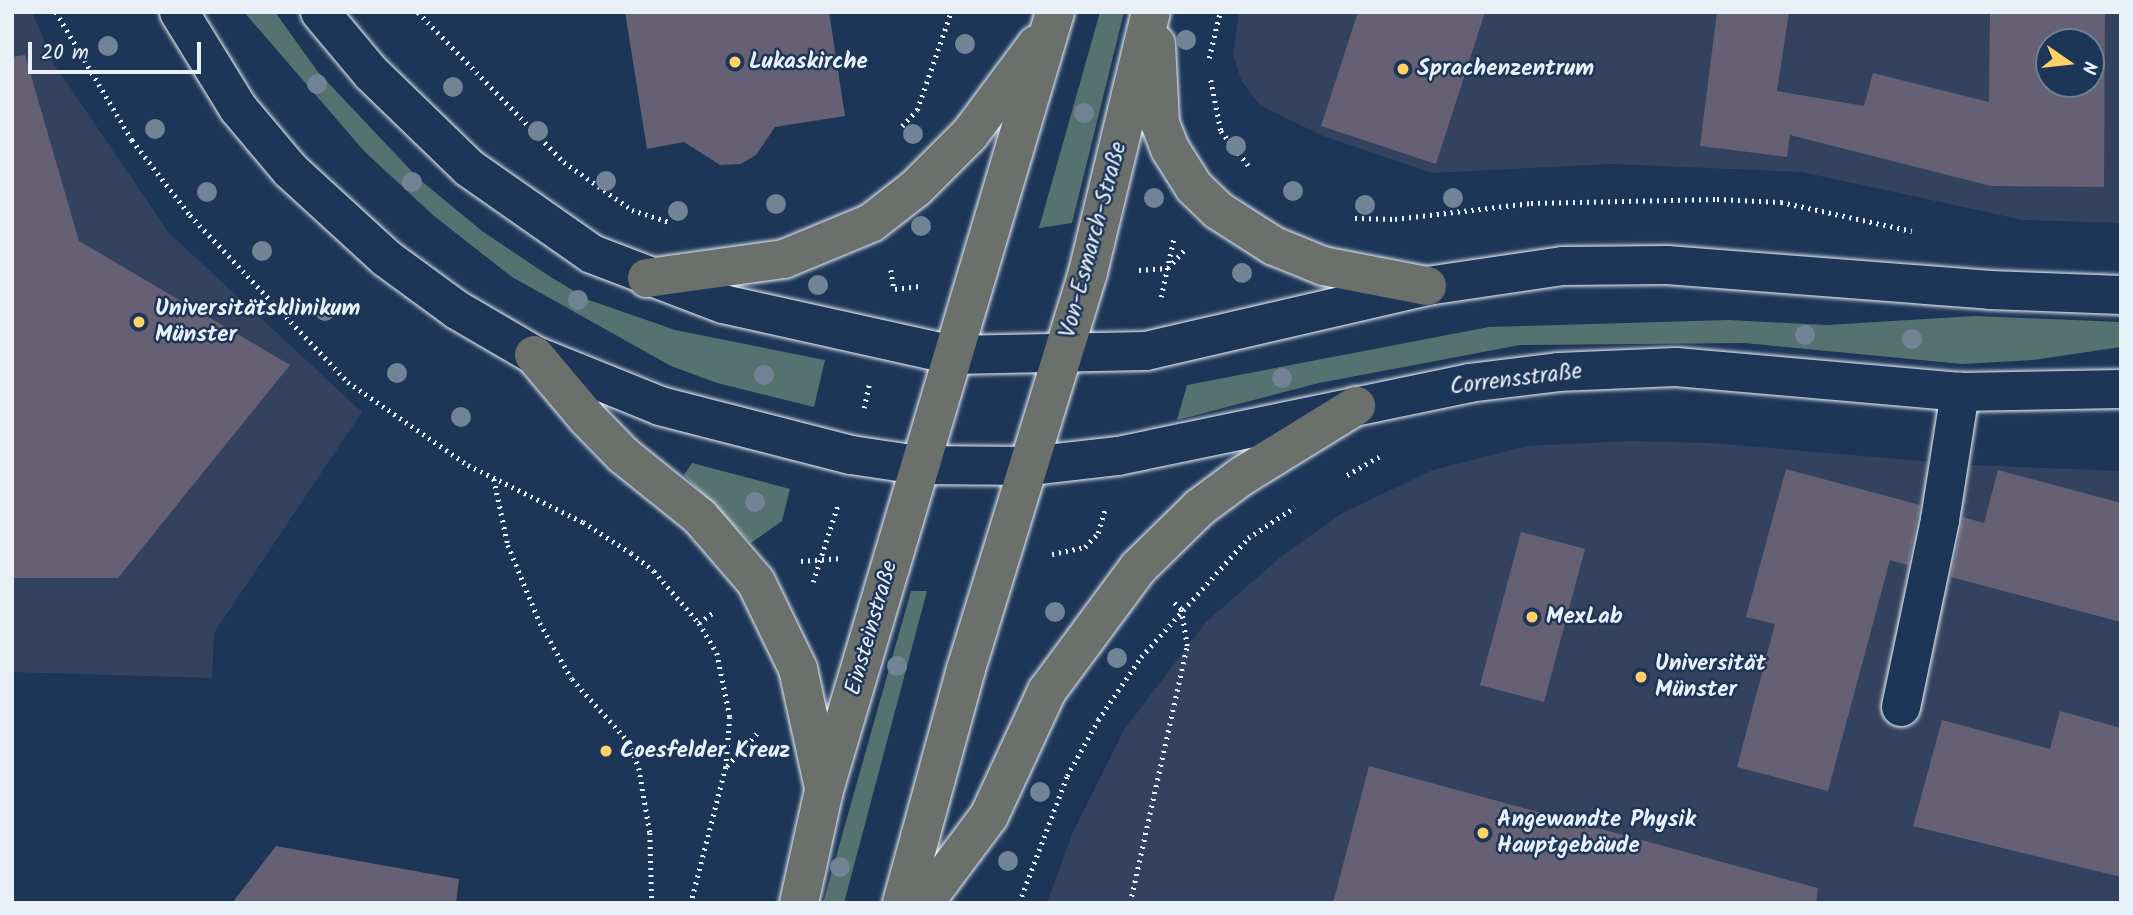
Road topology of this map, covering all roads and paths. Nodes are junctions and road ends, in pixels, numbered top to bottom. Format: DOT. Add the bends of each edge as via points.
graph roads {
  1 [pos="56,12"];
  2 [pos="179,12"];
  3 [pos="320,12"];
  4 [pos="418,12"];
  5 [pos="951,12"];
  6 [pos="1153,12"];
  7 [pos="1220,12"];
  8 [pos="1053,19"];
  9 [pos="1208,64"];
  10 [pos="1210,77"];
  11 [pos="894,136"];
  12 [pos="1258,177"];
  13 [pos="681,224"];
  14 [pos="1168,268"];
  15 [pos="647,278"];
  16 [pos="1427,286"];
  17 [pos="2121,295"];
  18 [pos="1157,309"];
  19 [pos="534,355"];
  20 [pos="953,355"];
  21 [pos="1063,356"];
  22 [pos="2121,389"];
  23 [pos="1960,392"];
  24 [pos="1356,406"];
  25 [pos="1388,453"];
  26 [pos="918,465"];
  27 [pos="1030,466"];
  28 [pos="494,478"];
  29 [pos="1337,480"];
  30 [pos="1107,498"];
  31 [pos="1305,500"];
  32 [pos="1085,547"];
  33 [pos="1181,609"];
  34 [pos="1900,706"];
  35 [pos="824,790"];
  36 [pos="652,903"];
  37 [pos="691,903"];
  38 [pos="799,903"];
  39 [pos="902,903"];
  40 [pos="924,903"];
  41 [pos="1019,903"];
  42 [pos="1130,903"];
  1 -- 28 [label="path" via="131,140 190,215 348,382 401,423"];
  2 -- 19 [label="street, Corrensstraße" via="238,108 320,202 421,286"];
  3 -- 15 [label="street" via="371,74 469,168 557,233"];
  4 -- 13 [label="path" via="564,162 632,210"];
  5 -- 11 [label="path" via="917,110"];
  6 -- 16 [label="main road" via="1160,123 1170,149 1205,198 1239,226 1298,257"];
  6 -- 21 [label="main road, Von-Esmarch-Straße"];
  7 -- 9 [label="path"];
  8 -- 15 [label="main road" via="970,134 916,188 870,223 784,258"];
  8 -- 20 [label="main road"];
  10 -- 12 [label="path" via="1221,131"];
  14 -- 18 [label="path"];
  15 -- 20 [label="street" via="795,323"];
  16 -- 17 [label="street" via="1563,266 1667,265 1990,290"];
  16 -- 21 [label="street" via="1146,351"];
  19 -- 26 [label="street, Corrensstraße" via="660,407 851,455"];
  19 -- 35 [label="main road" via="623,455 700,517 756,582 798,669"];
  20 -- 21 [label="street"];
  20 -- 26 [label="main road, Einsteinstraße"];
  21 -- 27 [label="main road, Von-Esmarch-Straße"];
  22 -- 23 [label="street, Corrensstraße"];
  23 -- 24 [label="street, Corrensstraße" via="1676,368 1558,372 1469,383"];
  23 -- 34 [label="street" via="1940,520"];
  24 -- 27 [label="street, Corrensstraße" via="1118,456"];
  24 -- 40 [label="main road" via="1242,476 1199,508 1138,568 1047,691 989,816"];
  25 -- 29 [label="path"];
  26 -- 27 [label="street, Corrensstraße"];
  26 -- 35 [label="main road, Einsteinstraße"];
  27 -- 39 [label="main road" via="965,670"];
  28 -- 36 [label="path" via="508,545 540,623 572,679 629,742 639,768 650,833"];
  28 -- 37 [label="path" via="583,522 646,565 699,622 717,653 730,717 726,767"];
  30 -- 32 [label="path" via="1098,533"];
  31 -- 33 [label="path" via="1248,538"];
  33 -- 41 [label="path" via="1098,720 1062,788"];
  33 -- 42 [label="path" via="1186,646"];
  35 -- 38 [label="main road, Einsteinstraße"];
}
